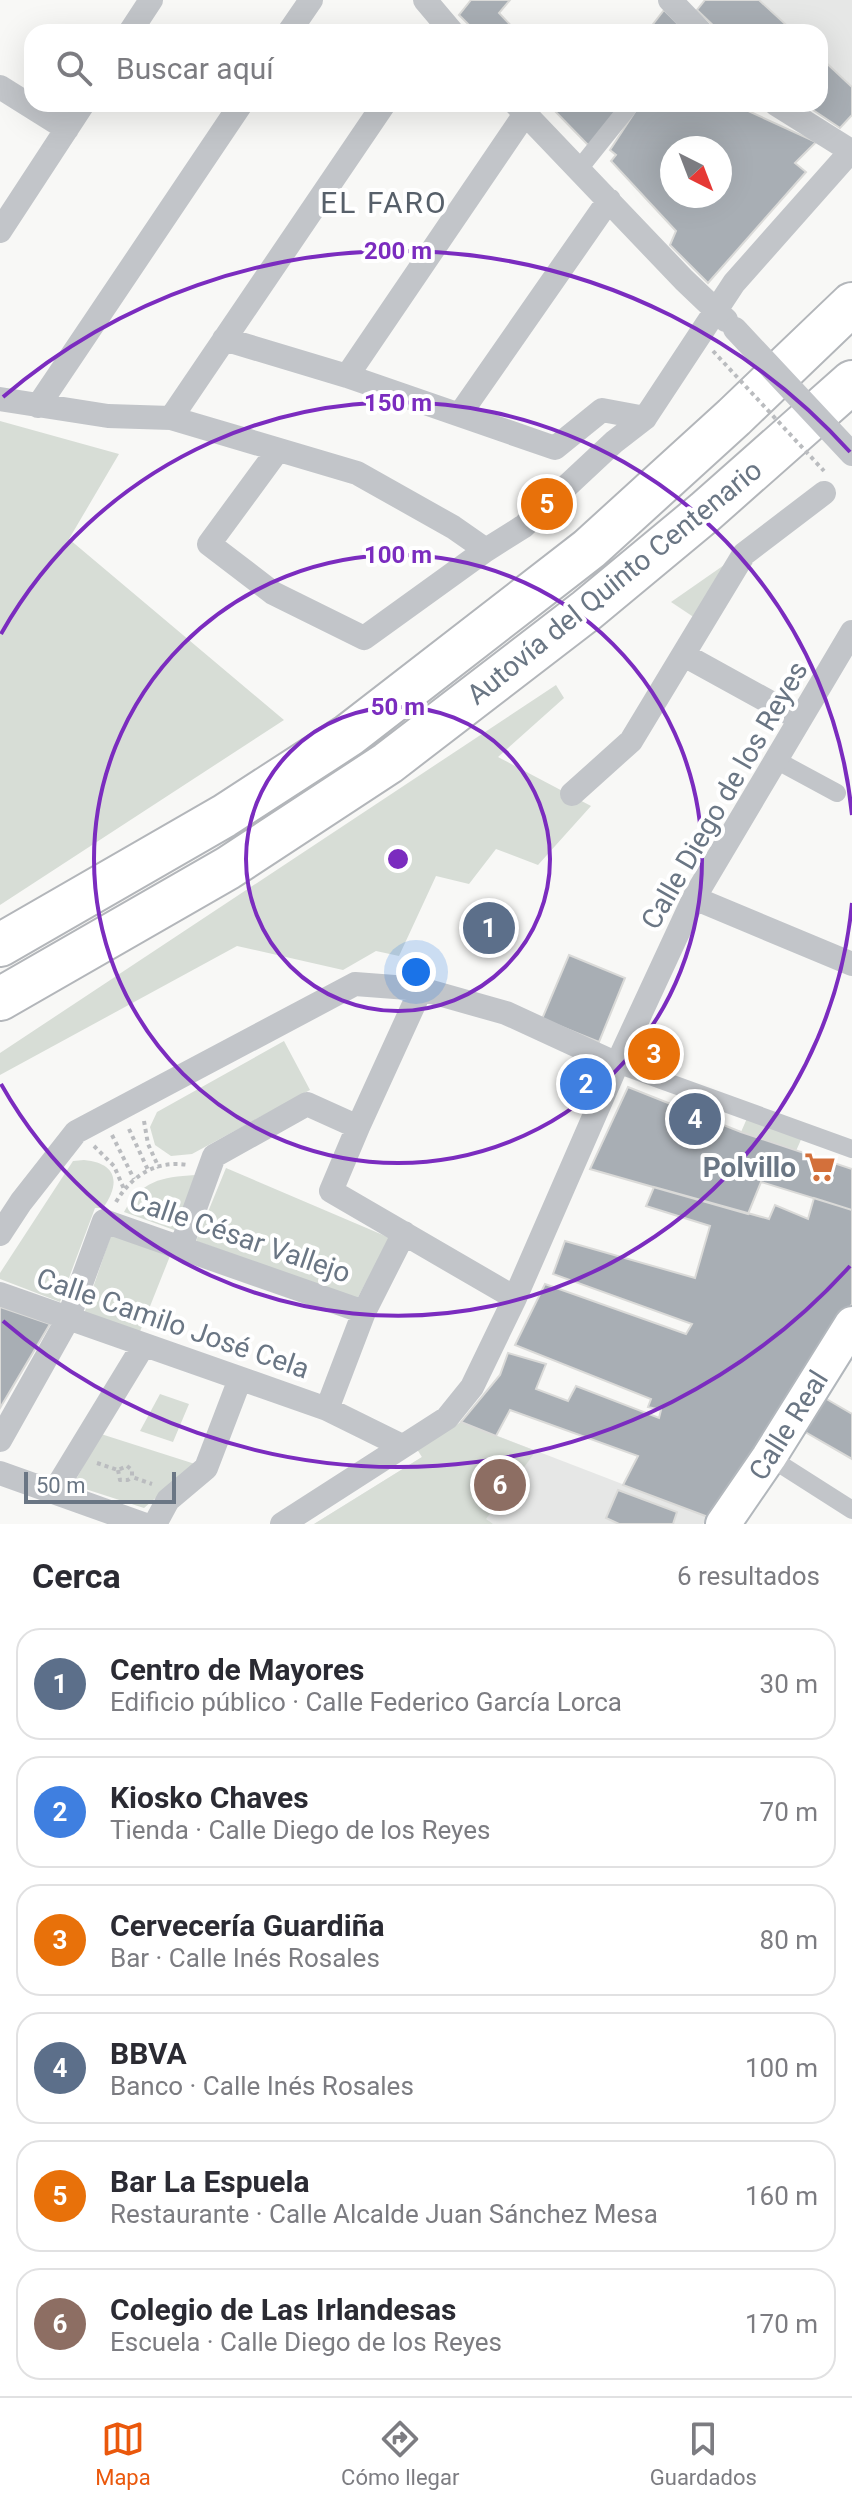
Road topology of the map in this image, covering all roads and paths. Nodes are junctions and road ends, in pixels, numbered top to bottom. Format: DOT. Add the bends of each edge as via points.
graph roads {
  1 [pos="151,0"];
  2 [pos="311,0"];
  3 [pos="425,0"];
  4 [pos="670,0"];
  5 [pos="443,21"];
  6 [pos="135,24"];
  7 [pos="294,24"];
  8 [pos="689,24"];
  9 [pos="0,87"];
  10 [pos="24,102"];
  11 [pos="40,112"];
  12 [pos="78,112"];
  13 [pos="236,112"];
  14 [pos="379,112"];
  15 [pos="518,112"];
  16 [pos="523,112"];
  17 [pos="625,112"];
  18 [pos="789,112"];
  19 [pos="67,129"];
  20 [pos="852,151"];
  21 [pos="579,169"];
  22 [pos="609,200"];
  23 [pos="0,231"];
  24 [pos="852,304"];
  25 [pos="716,310"];
  26 [pos="224,339"];
  27 [pos="713,351"];
  28 [pos="347,376"];
  29 [pos="852,382"];
  30 [pos="0,399"];
  31 [pos="38,406"];
  32 [pos="460,414"];
  33 [pos="171,418"];
  34 [pos="645,418"];
  35 [pos="278,450"];
  36 [pos="852,454"];
  37 [pos="824,482"];
  38 [pos="486,550"];
  39 [pos="852,632"];
  40 [pos="684,655"];
  41 [pos="800,719"];
  42 [pos="776,760"];
  43 [pos="837,793"];
  44 [pos="572,794"];
  45 [pos="694,898"];
  46 [pos="0,945"];
  47 [pos="852,964"];
  48 [pos="421,989"];
  49 [pos="0,999"];
  50 [pos="617,1064"];
  51 [pos="149,1093"];
  52 [pos="112,1113"];
  53 [pos="358,1127"];
  54 [pos="76,1132"];
  55 [pos="852,1149"];
  56 [pos="159,1168"];
  57 [pos="210,1168"];
  58 [pos="148,1170"];
  59 [pos="134,1179"];
  60 [pos="404,1233"];
  61 [pos="0,1234"];
  62 [pos="181,1247"];
  63 [pos="0,1294"];
  64 [pos="515,1298"];
  65 [pos="364,1312"];
  66 [pos="68,1319"];
  67 [pos="852,1324"];
  68 [pos="143,1346"];
  69 [pos="240,1379"];
  70 [pos="327,1409"];
  71 [pos="0,1440"];
  72 [pos="402,1446"];
  73 [pos="769,1457"];
  74 [pos="87,1460"];
  75 [pos="118,1470"];
  76 [pos="0,1473"];
  77 [pos="132,1477"];
  78 [pos="155,1485"];
  79 [pos="54,1492"];
  80 [pos="852,1510"];
  81 [pos="143,1524"];
  82 [pos="155,1524"];
  83 [pos="282,1524"];
  84 [pos="723,1524"];
  1 -- 6 [label="street"];
  2 -- 7 [label="street"];
  3 -- 5 [label="street"];
  4 -- 8 [label="street"];
  9 -- 10 [label="street"];
  11 -- 19 [label="street"];
  12 -- 19 [label="street"];
  13 -- 31 [label="street"];
  14 -- 26 [label="street"];
  15 -- 28 [label="street"];
  16 -- 21 [label="street"];
  17 -- 21 [label="street"];
  18 -- 20 [label="street"];
  19 -- 23 [label="street"];
  20 -- 25 [label="street"];
  21 -- 22 [label="street"];
  22 -- 25 [label="street"];
  22 -- 32 [label="street"];
  24 -- 46 [label="highway, Autovía del Quinto Centenario" via="589,549 349,735 224,816"];
  25 -- 34 [label="street"];
  25 -- 36 [label="street, bridge"];
  26 -- 28 [label="street"];
  26 -- 33 [label="street"];
  27 -- 37 [label="path, bridge"];
  28 -- 32 [label="street"];
  29 -- 49 [label="highway, Autovía del Quinto Centenario" via="587,610 388,763 228,868"];
  30 -- 31 [label="street"];
  31 -- 33 [label="street"];
  32 -- 34 [label="street" via="555,448 602,410"];
  33 -- 35 [label="street"];
  34 -- 38 [label="street" via="524,526"];
  35 -- 38 [label="street" via="357,473"];
  35 -- 38 [label="street" via="209,544 273,593 364,638"];
  37 -- 40 [label="street" via="744,554"];
  39 -- 41 [label="street, Calle Diego de los Reyes"];
  40 -- 41 [label="street"];
  40 -- 44 [label="street" via="631,741"];
  41 -- 42 [label="street, Calle Diego de los Reyes"];
  42 -- 43 [label="street"];
  42 -- 45 [label="street, Calle Diego de los Reyes"];
  45 -- 47 [label="street"];
  45 -- 50 [label="street, Calle Diego de los Reyes"];
  48 -- 50 [label="street" via="506,1013"];
  48 -- 51 [label="street" via="355,984"];
  48 -- 53 [label="street"];
  50 -- 55 [label="street"];
  50 -- 64 [label="street, Calle Diego de los Reyes"];
  51 -- 52 [label="street"];
  51 -- 56 [label="path" via="143,1122"];
  52 -- 54 [label="street"];
  52 -- 58 [label="path"];
  52 -- 59 [label="path"];
  53 -- 57 [label="street" via="307,1104 214,1156"];
  53 -- 60 [label="street" via="331,1191"];
  54 -- 59 [label="path" via="114,1166 124,1189"];
  54 -- 61 [label="street"];
  56 -- 57 [label="path" via="177,1163"];
  56 -- 58 [label="path"];
  57 -- 62 [label="street"];
  58 -- 59 [label="path"];
  60 -- 64 [label="street"];
  60 -- 65 [label="street"];
  62 -- 65 [label="street, Calle César Vallejo"];
  62 -- 66 [label="street, Calle César Vallejo" via="104,1221"];
  63 -- 66 [label="street, Calle Camilo José Cela"];
  64 -- 72 [label="street, Calle Diego de los Reyes" via="472,1387 447,1418"];
  65 -- 70 [label="street"];
  66 -- 68 [label="street, Calle Camilo José Cela"];
  66 -- 71 [label="street"];
  67 -- 73 [label="main road, Calle Real"];
  68 -- 69 [label="street, Calle Camilo José Cela"];
  68 -- 79 [label="street"];
  69 -- 70 [label="street, Calle Camilo José Cela"];
  69 -- 82 [label="street" via="206,1468 168,1500"];
  70 -- 72 [label="street, Calle Camilo José Cela"];
  72 -- 83 [label="street, Calle Diego de los Reyes"];
  73 -- 80 [label="street"];
  73 -- 84 [label="main road, Calle Real"];
  74 -- 75 [label="path"];
  75 -- 77 [label="path" via="120,1480"];
  75 -- 77 [label="path" via="127,1466"];
  76 -- 79 [label="street"];
  77 -- 78 [label="path"];
  79 -- 81 [label="street"];
}
